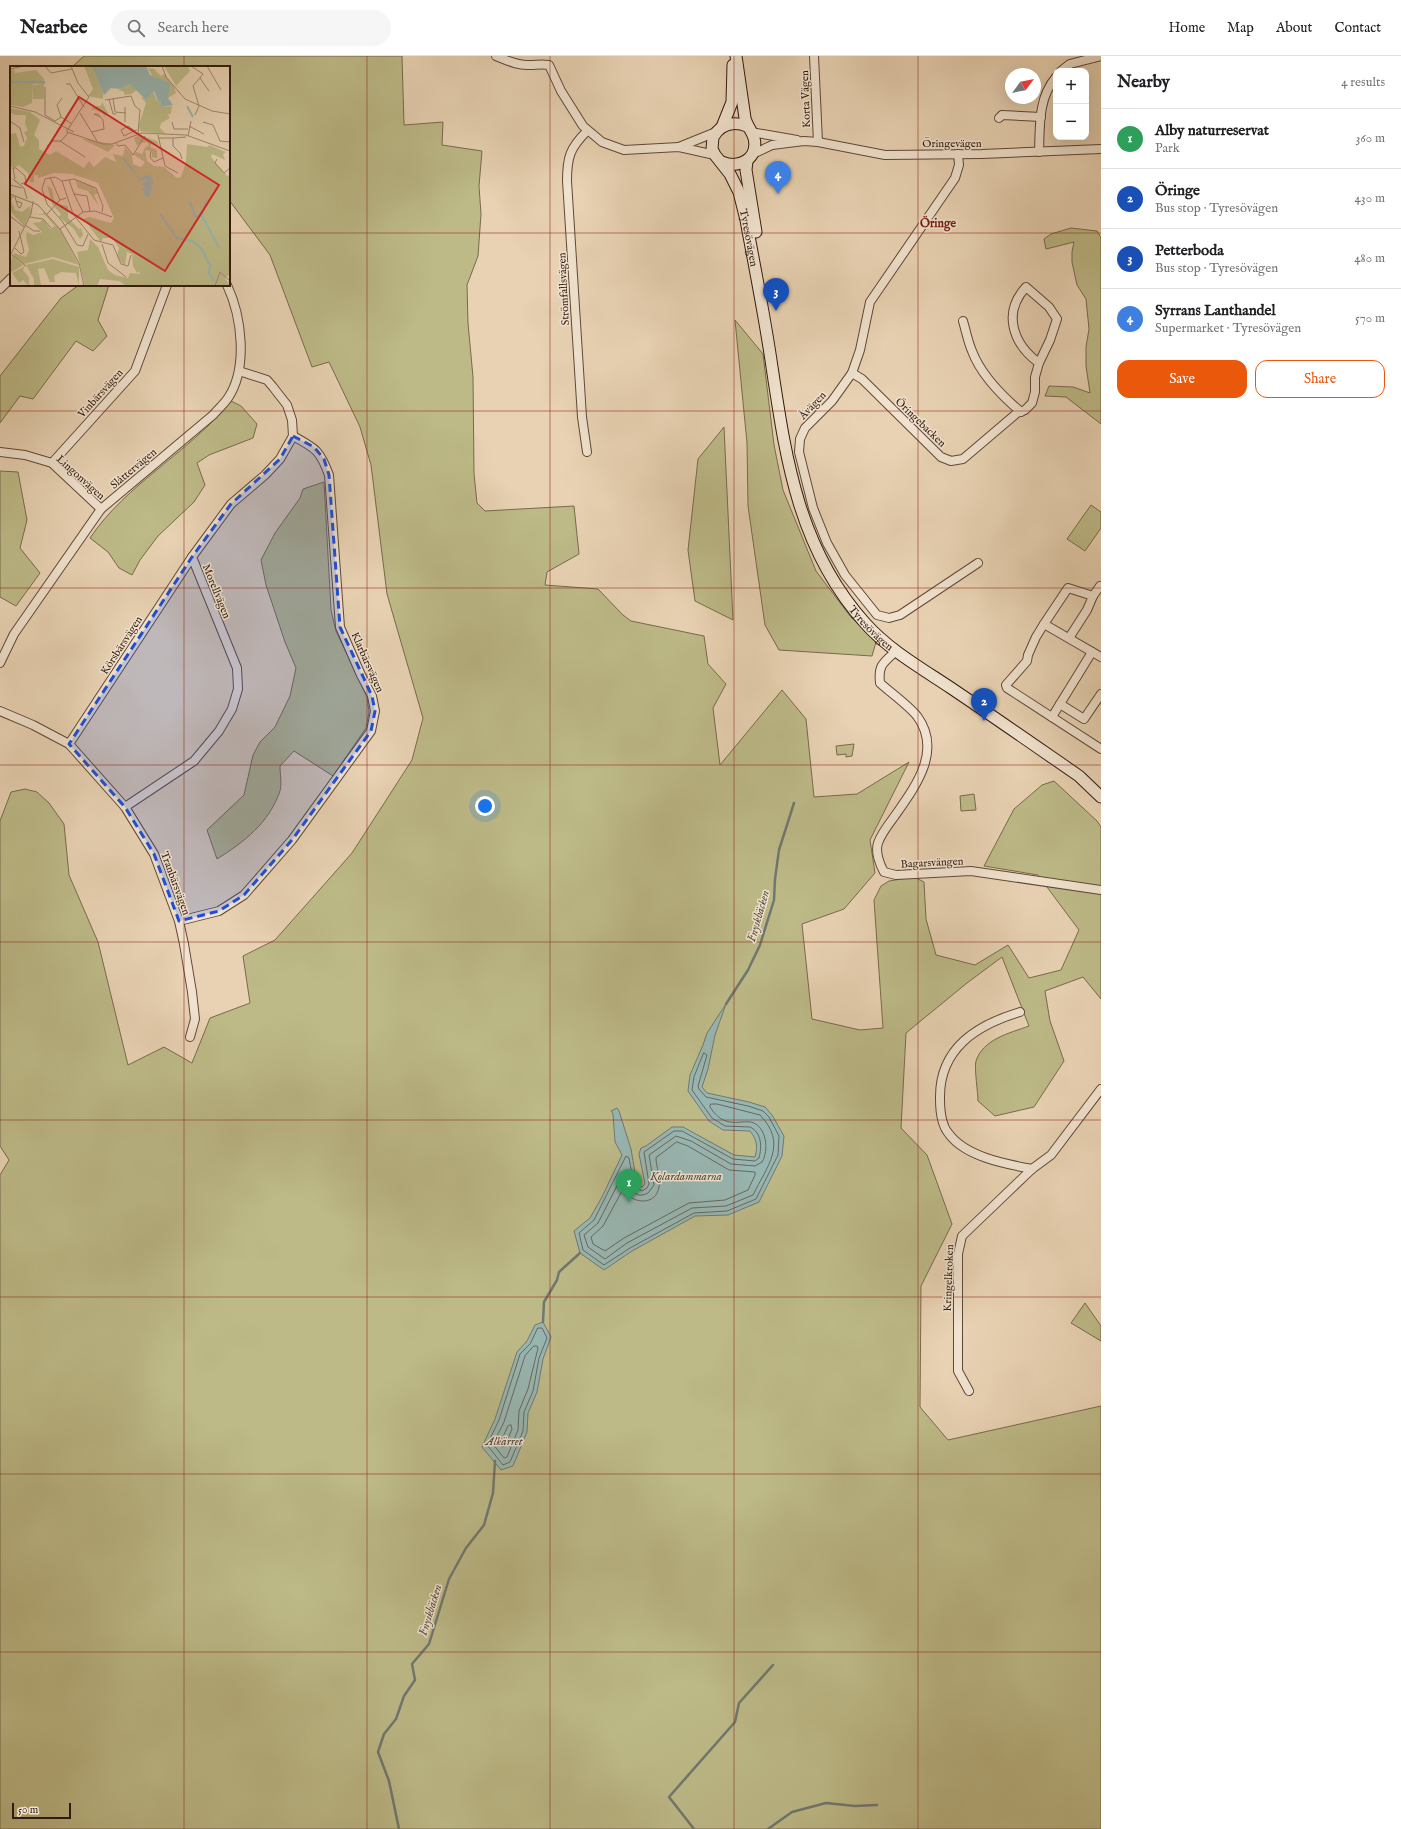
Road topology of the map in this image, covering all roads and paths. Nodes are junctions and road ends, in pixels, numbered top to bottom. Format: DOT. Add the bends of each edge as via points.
graph roads {
  1 [pos="496,56"];
  2 [pos="735,56"];
  3 [pos="814,56"];
  4 [pos="1101,56"];
  5 [pos="1065,68"];
  6 [pos="1053,80"];
  7 [pos="1041,117"];
  8 [pos="999,118"];
  9 [pos="749,129"];
  10 [pos="719,130"];
  11 [pos="587,131"];
  12 [pos="804,141"];
  13 [pos="818,142"];
  14 [pos="679,147"];
  15 [pos="1101,149"];
  16 [pos="1039,152"];
  17 [pos="958,154"];
  18 [pos="718,158"];
  19 [pos="749,158"];
  20 [pos="10,279"];
  21 [pos="167,286"];
  22 [pos="227,286"];
  23 [pos="0,289"];
  24 [pos="963,321"];
  25 [pos="1039,363"];
  26 [pos="772,366"];
  27 [pos="239,371"];
  28 [pos="852,373"];
  29 [pos="1019,413"];
  30 [pos="293,436"];
  31 [pos="0,452"];
  32 [pos="587,452"];
  33 [pos="52,463"];
  34 [pos="101,509"];
  35 [pos="192,557"];
  36 [pos="978,563"];
  37 [pos="1100,586"];
  38 [pos="1093,596"];
  39 [pos="1044,624"];
  40 [pos="1069,638"];
  41 [pos="896,651"];
  42 [pos="1092,652"];
  43 [pos="1101,657"];
  44 [pos="0,662"];
  45 [pos="1101,694"];
  46 [pos="1060,704"];
  47 [pos="0,711"];
  48 [pos="1052,717"];
  49 [pos="69,744"];
  50 [pos="1101,749"];
  51 [pos="1101,797"];
  52 [pos="125,808"];
  53 [pos="1101,890"];
  54 [pos="179,920"];
  55 [pos="1020,1012"];
  56 [pos="190,1037"];
  57 [pos="1101,1089"];
  58 [pos="1032,1169"];
  59 [pos="969,1391"];
  1 -- 11 [label="street" via="530,66 549,65 561,91"];
  2 -- 9 [label="main road, Tyresövägen"];
  2 -- 10 [label="main road, Tyresövägen" via="732,102"];
  3 -- 13 [label="street, Korta Vägen"];
  4 -- 5 [label="street" via="1070,64"];
  6 -- 7 [label="street" via="1043,100"];
  7 -- 8 [label="street" via="1002,115"];
  7 -- 16 [label="street"];
  9 -- 10 [label="main road" via="736,123"];
  9 -- 12 [label="street, Öringevägen"];
  9 -- 19 [label="main road, Tyresövägen" via="755,143"];
  10 -- 14 [label="street"];
  10 -- 18 [label="main road, Tyresövägen" via="712,143"];
  11 -- 14 [label="street" via="602,142 624,150"];
  11 -- 32 [label="street, Strömfallsvägen" via="571,150 567,162 567,181 582,418"];
  12 -- 13 [label="street, Öringevägen"];
  12 -- 19 [label="street, Öringevägen" via="772,145"];
  13 -- 17 [label="street, Öringevägen" via="885,155"];
  14 -- 18 [label="street"];
  15 -- 16 [label="street, Öringevägen"];
  16 -- 17 [label="street, Öringevägen"];
  17 -- 28 [label="street, Åvägen" via="959,165 955,178 870,302 860,350"];
  18 -- 19 [label="main road" via="734,165"];
  18 -- 26 [label="main road, Tyresövägen" via="739,192"];
  19 -- 26 [label="main road, Tyresövägen" via="746,170 771,333"];
  20 -- 23 [label="street"];
  21 -- 33 [label="street, Vinbärsvägen" via="135,371"];
  22 -- 27 [label="street, Slåttervägen" via="241,337"];
  24 -- 29 [label="street" via="972,352 989,378"];
  25 -- 25 [label="street, Öringebacken" via="1057,319 1049,307 1026,287 1017,299 1013,325 1015,336 1021,346"];
  25 -- 29 [label="street, Öringebacken" via="1032,403"];
  26 -- 41 [label="main road, Tyresövägen" via="783,441 800,509 813,543 847,600 866,624"];
  27 -- 30 [label="street" via="267,380 274,387 287,405 292,420"];
  27 -- 34 [label="street, Slåttervägen" via="228,398 213,415"];
  28 -- 29 [label="street, Öringebacken" via="862,379 941,458 951,461 963,459"];
  28 -- 36 [label="street, Åvägen" via="832,401 805,428 800,439 799,452 812,508 827,543 845,575 877,615 889,618 900,615"];
  30 -- 35 [label="street, Morellvägen" via="280,458 265,475 231,504"];
  30 -- 54 [label="street, Klarbärsvägen" via="314,447 324,460 329,475 340,627 372,696 375,711 371,731 292,840 244,895 219,911"];
  31 -- 33 [label="street, Lingonvägen" via="25,455"];
  33 -- 34 [label="street, Lingonvägen"];
  34 -- 44 [label="street, Slåttervägen" via="14,634"];
  35 -- 49 [label="street, Körsbärsvägen"];
  35 -- 52 [label="street, Morellvägen" via="237,668 238,689 232,709 219,731 194,761"];
  37 -- 38 [label="street"];
  38 -- 39 [label="street" via="1068,588"];
  38 -- 40 [label="street"];
  39 -- 40 [label="street"];
  39 -- 48 [label="street" via="1027,662 1006,685"];
  40 -- 42 [label="street"];
  41 -- 51 [label="main road, Tyresövägen" via="1079,776"];
  41 -- 53 [label="street, Bagarsvängen" via="880,666 880,683 916,715 925,732 928,750 918,779 877,844 880,866 884,872 896,875 971,871"];
  42 -- 43 [label="street"];
  42 -- 46 [label="street"];
  45 -- 46 [label="street" via="1084,719"];
  46 -- 48 [label="street"];
  47 -- 49 [label="street, Tranbärsvägen"];
  48 -- 50 [label="street"];
  49 -- 52 [label="street, Tranbärsvägen"];
  52 -- 54 [label="street, Tranbärsvägen" via="154,854"];
  54 -- 56 [label="street, Tranbärsvägen" via="195,1019"];
  55 -- 58 [label="street" via="996,1019 961,1042 946,1068 940,1088 940,1105 945,1128 954,1140 983,1157"];
  57 -- 58 [label="street, Kringelkroken" via="1051,1155"];
  58 -- 59 [label="street, Kringelkroken" via="962,1236 958,1254 958,1371"];
}
